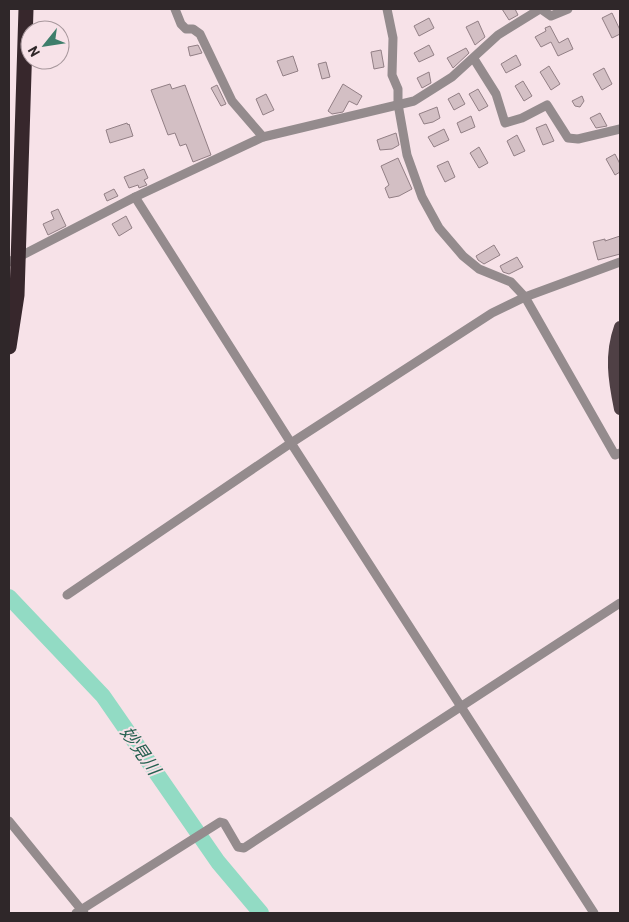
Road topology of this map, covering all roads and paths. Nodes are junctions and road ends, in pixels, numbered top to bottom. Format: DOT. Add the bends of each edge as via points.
graph roads {
  1 [pos="26,9"];
  2 [pos="175,9"];
  3 [pos="387,9"];
  4 [pos="540,9"];
  5 [pos="568,9"];
  6 [pos="474,59"];
  7 [pos="398,104"];
  8 [pos="620,129"];
  9 [pos="263,137"];
  10 [pos="135,197"];
  11 [pos="13,260"];
  12 [pos="620,262"];
  13 [pos="525,298"];
  14 [pos="620,327"];
  15 [pos="9,347"];
  16 [pos="620,409"];
  17 [pos="291,443"];
  18 [pos="620,453"];
  19 [pos="67,595"];
  20 [pos="620,604"];
  21 [pos="461,706"];
  22 [pos="9,821"];
  23 [pos="80,912"];
  24 [pos="594,913"];
  1 -- 11 [label="highway"];
  2 -- 9 [label="street" via="180,24 200,34 232,101"];
  3 -- 7 [label="street" via="393,38 392,75 398,89"];
  4 -- 5 [label="street" via="551,16"];
  4 -- 6 [label="street" via="498,35"];
  6 -- 7 [label="street" via="438,87 414,101"];
  6 -- 8 [label="street" via="496,94 505,123 547,104 568,138 578,140"];
  7 -- 9 [label="street"];
  7 -- 13 [label="street" via="414,178 439,228 463,256 479,269 511,282"];
  9 -- 10 [label="street"];
  10 -- 11 [label="street"];
  10 -- 17 [label="street"];
  11 -- 15 [label="highway" via="17,295"];
  12 -- 13 [label="street"];
  13 -- 17 [label="street" via="492,313"];
  13 -- 18 [label="street" via="615,455"];
  14 -- 16 [label="main road" via="615,342 614,380"];
  17 -- 19 [label="street"];
  17 -- 21 [label="street"];
  20 -- 21 [label="street"];
  21 -- 23 [label="street" via="244,848 238,846 224,823 220,822"];
  21 -- 24 [label="street"];
  22 -- 23 [label="street"];
}
